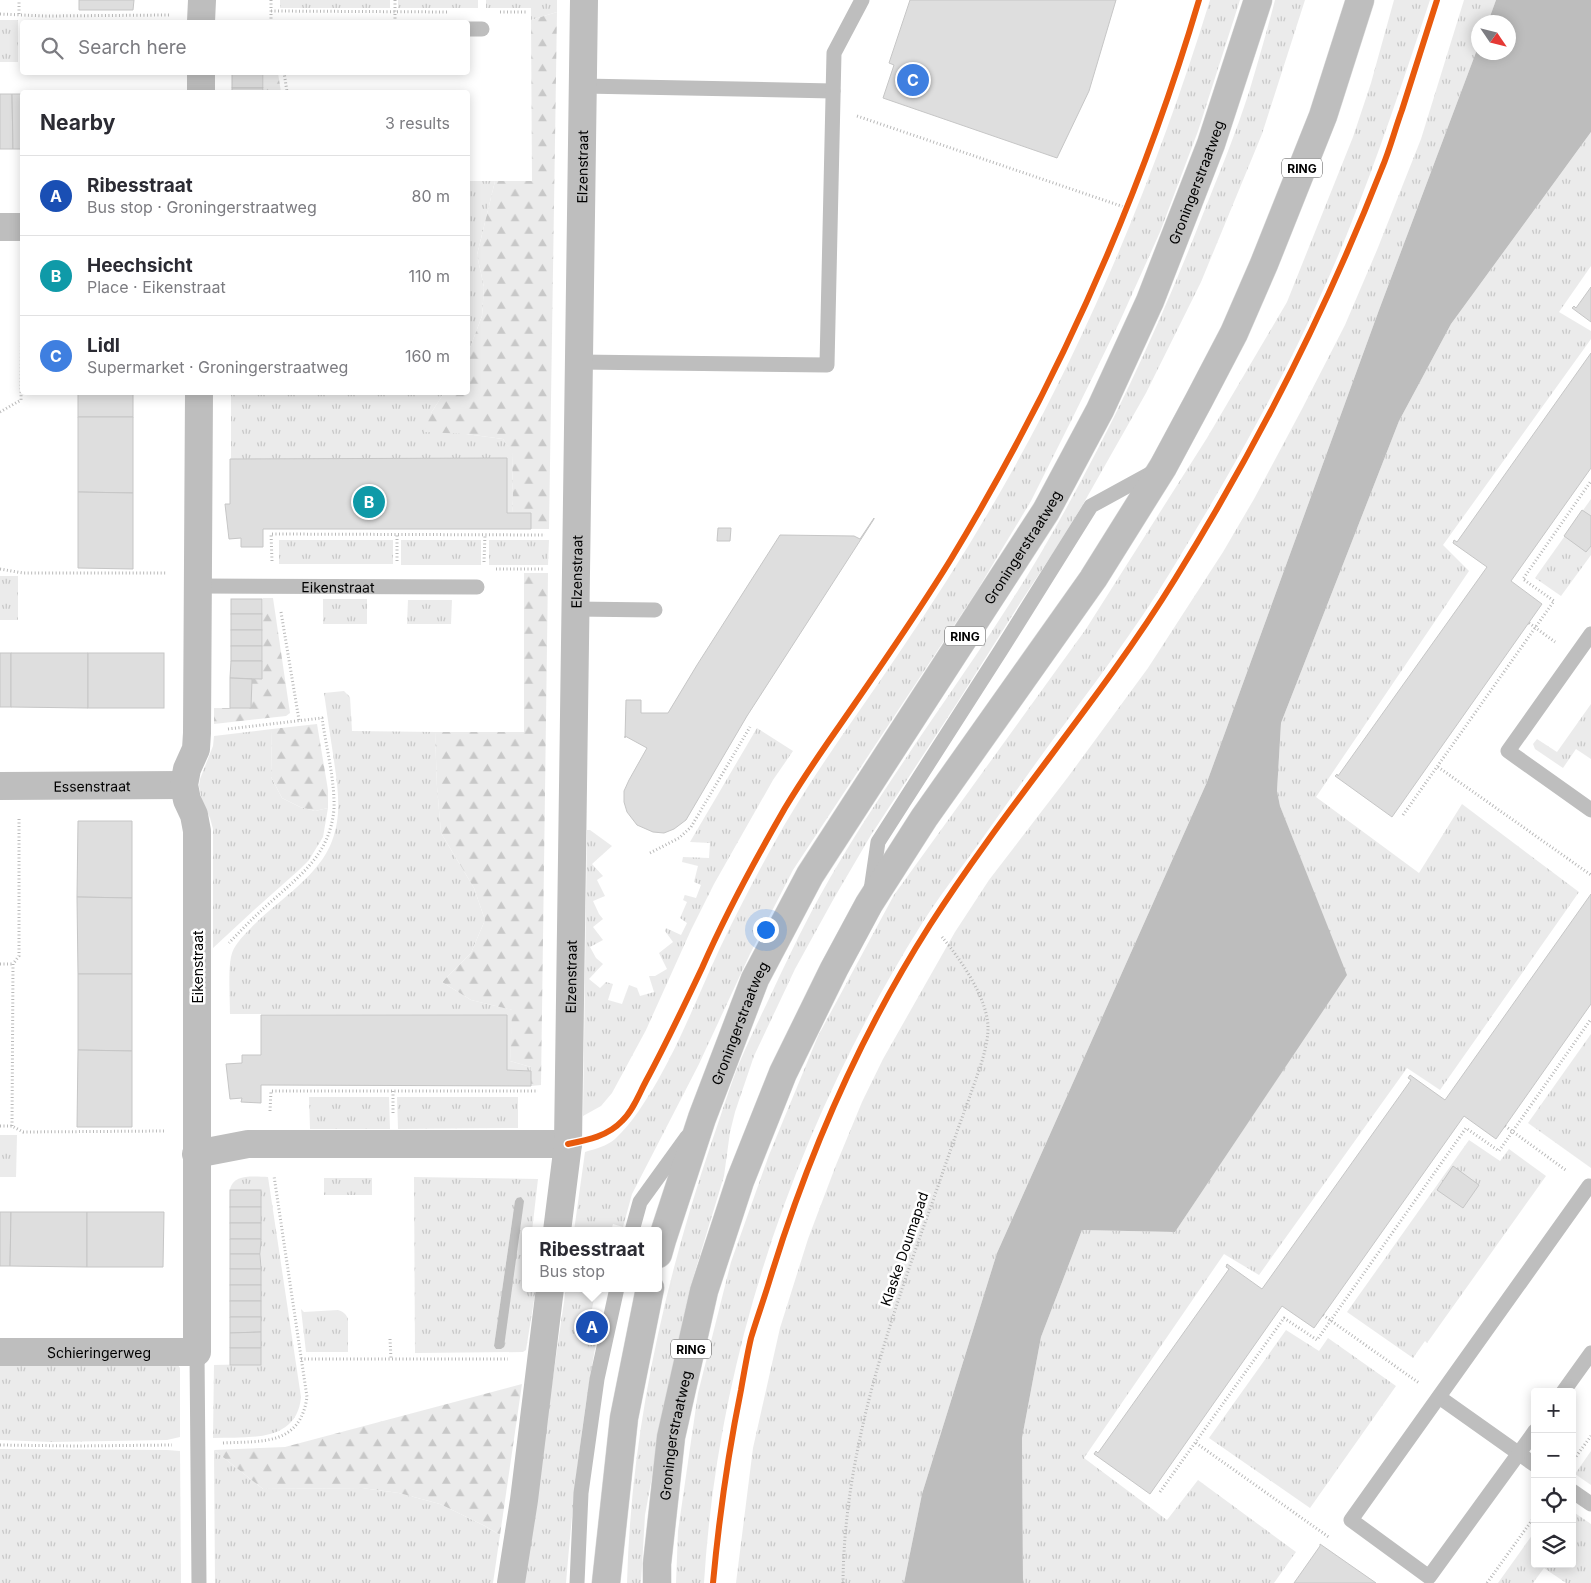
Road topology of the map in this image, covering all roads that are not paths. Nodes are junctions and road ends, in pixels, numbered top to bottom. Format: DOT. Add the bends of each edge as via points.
graph roads {
  1 [pos="584,0"];
  2 [pos="862,0"];
  3 [pos="1258,0"];
  4 [pos="1360,0"];
  5 [pos="201,75"];
  6 [pos="582,86"];
  7 [pos="201,90"];
  8 [pos="833,92"];
  9 [pos="0,227"];
  10 [pos="20,227"];
  11 [pos="579,362"];
  12 [pos="199,395"];
  13 [pos="1163,466"];
  14 [pos="198,579"];
  15 [pos="477,587"];
  16 [pos="575,609"];
  17 [pos="655,610"];
  18 [pos="1591,634"];
  19 [pos="184,785"];
  20 [pos="10,786"];
  21 [pos="1591,810"];
  22 [pos="869,904"];
  23 [pos="702,1118"];
  24 [pos="196,1143"];
  25 [pos="568,1144"];
  26 [pos="1590,1187"];
  27 [pos="558,1227"];
  28 [pos="633,1227"];
  29 [pos="662,1242"];
  30 [pos="549,1292"];
  31 [pos="616,1292"];
  32 [pos="649,1292"];
  33 [pos="0,1352"];
  34 [pos="197,1352"];
  35 [pos="1591,1353"];
  36 [pos="1566,1388"];
  37 [pos="1439,1397"];
  38 [pos="1534,1433"];
  39 [pos="1519,1454"];
  40 [pos="1531,1462"];
  41 [pos="1576,1494"];
  42 [pos="1591,1504"];
  43 [pos="199,1583"];
  44 [pos="511,1583"];
  45 [pos="576,1583"];
  46 [pos="606,1583"];
  47 [pos="657,1583"];
  1 -- 6 [label="main road, Elzenstraat"];
  2 -- 8 [label="lane" via="834,53"];
  3 -- 23 [label="main road, Groningerstraatweg / RING" via="1212,144 1150,301 1100,410 1046,511 810,875 755,979"];
  4 -- 13 [label="main road, Groningerstraatweg / RING" via="1323,116 1264,264 1234,332"];
  5 -- 7 [label="main road"];
  6 -- 8 [label="lane"];
  6 -- 11 [label="main road, Elzenstraat"];
  8 -- 11 [label="lane" via="827,365"];
  9 -- 10 [label="main road"];
  11 -- 16 [label="main road, Elzenstraat"];
  12 -- 14 [label="main road"];
  13 -- 22 [label="main road, Groningerstraatweg / RING" via="1093,579 930,810"];
  13 -- 22 [label="lane, Groningerstraatweg" via="1091,506 878,842"];
  14 -- 15 [label="lane, Eikenstraat" via="275,586"];
  14 -- 19 [label="main road" via="196,749"];
  16 -- 17 [label="lane"];
  16 -- 25 [label="main road, Elzenstraat"];
  18 -- 21 [label="lane" via="1508,751"];
  19 -- 20 [label="main road, Essenstraat"];
  19 -- 24 [label="main road, Eikenstraat" via="197,831"];
  22 -- 47 [label="main road, Groningerstraatweg / RING" via="783,1073 740,1181 704,1291 671,1437"];
  23 -- 28 [label="lane, Groningerstraatweg" via="640,1202"];
  23 -- 29 [label="main road, Groningerstraatweg / RING"];
  24 -- 25 [label="main road"];
  24 -- 34 [label="main road, Eikenstraat"];
  25 -- 27 [label="main road"];
  26 -- 37 [label="lane"];
  30 -- 44 [label="main road"];
  31 -- 45 [label="lane" via="597,1379 582,1483"];
  32 -- 46 [label="main road" via="624,1418"];
  33 -- 34 [label="main road, Schieringerweg"];
  34 -- 43 [label="lane"];
  35 -- 36 [label="lane"];
  37 -- 39 [label="lane"];
  37 -- 39 [label="lane" via="1351,1520 1430,1577"];
  38 -- 39 [label="lane"];
  39 -- 40 [label="lane"];
  41 -- 42 [label="lane"];
}
